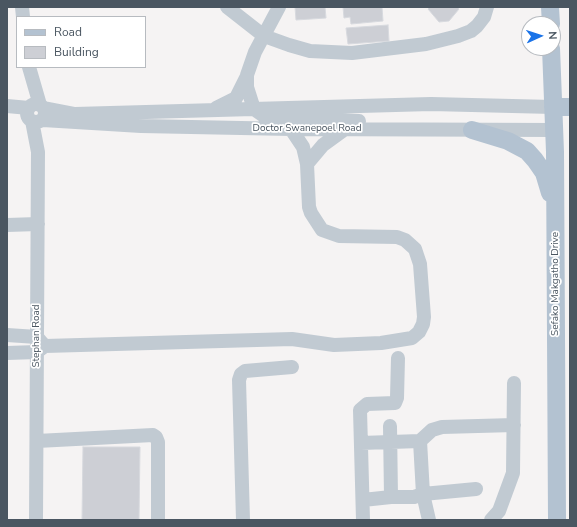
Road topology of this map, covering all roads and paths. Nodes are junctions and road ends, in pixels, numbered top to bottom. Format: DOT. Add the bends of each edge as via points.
graph roads {
  1 [pos="227,7"];
  2 [pos="278,7"];
  3 [pos="487,7"];
  4 [pos="264,36"];
  5 [pos="552,56"];
  6 [pos="30,71"];
  7 [pos="246,77"];
  8 [pos="7,106"];
  9 [pos="562,107"];
  10 [pos="254,109"];
  11 [pos="278,109"];
  12 [pos="208,111"];
  13 [pos="7,114"];
  14 [pos="36,114"];
  15 [pos="291,129"];
  16 [pos="345,129"];
  17 [pos="415,129"];
  18 [pos="472,130"];
  19 [pos="562,130"];
  20 [pos="307,164"];
  21 [pos="38,224"];
  22 [pos="7,226"];
  23 [pos="556,233"];
  24 [pos="7,335"];
  25 [pos="40,345"];
  26 [pos="7,353"];
  27 [pos="398,358"];
  28 [pos="292,367"];
  29 [pos="514,383"];
  30 [pos="514,425"];
  31 [pos="390,426"];
  32 [pos="37,441"];
  33 [pos="420,441"];
  34 [pos="390,443"];
  35 [pos="361,444"];
  36 [pos="476,489"];
  37 [pos="424,494"];
  38 [pos="391,497"];
  39 [pos="363,500"];
  40 [pos="554,517"];
  41 [pos="36,520"];
  42 [pos="158,520"];
  43 [pos="243,520"];
  44 [pos="363,520"];
  45 [pos="429,520"];
  46 [pos="491,520"];
  1 -- 4 [label="street"];
  2 -- 4 [label="street"];
  3 -- 4 [label="street" via="484,17 471,32 426,44 397,48 327,53 289,45"];
  4 -- 7 [label="street"];
  5 -- 9 [label="main road, Sefako Makgatho Drive"];
  6 -- 14 [label="street, Stephan Road"];
  7 -- 10 [label="street"];
  7 -- 11 [label="street" via="260,97"];
  7 -- 12 [label="street" via="236,98"];
  8 -- 14 [label="street, Doctor Swanepoel Road"];
  9 -- 11 [label="street, Doctor Swanepoel Road" via="431,104"];
  9 -- 19 [label="main road, Sefako Makgatho Drive"];
  10 -- 11 [label="street, Doctor Swanepoel Road"];
  10 -- 12 [label="street, Doctor Swanepoel Road"];
  10 -- 17 [label="street" via="269,118 352,120"];
  12 -- 14 [label="street, Doctor Swanepoel Road"];
  13 -- 14 [label="street, Doctor Swanepoel Road"];
  14 -- 15 [label="street, Doctor Swanepoel Road" via="141,126"];
  14 -- 21 [label="street, Stephan Road" via="42,139 38,152"];
  15 -- 16 [label="street, Doctor Swanepoel Road"];
  15 -- 20 [label="street" via="303,147"];
  16 -- 17 [label="street, Doctor Swanepoel Road"];
  16 -- 20 [label="street" via="323,145"];
  17 -- 18 [label="street, Doctor Swanepoel Road"];
  18 -- 19 [label="street, Doctor Swanepoel Road"];
  18 -- 23 [label="main road" via="513,142 535,160 547,181"];
  19 -- 23 [label="main road, Sefako Makgatho Drive"];
  20 -- 25 [label="street" via="309,207 322,230 339,236 397,237 415,249 420,264 424,317 419,332 412,338 381,343 334,345 292,339"];
  21 -- 22 [label="street"];
  21 -- 25 [label="street, Stephan Road"];
  23 -- 40 [label="main road, Sefako Makgatho Drive"];
  24 -- 25 [label="street"];
  25 -- 26 [label="street"];
  25 -- 32 [label="street, Stephan Road"];
  27 -- 35 [label="street" via="395,403 363,406 360,410"];
  28 -- 43 [label="street" via="245,371 239,380"];
  29 -- 30 [label="street"];
  30 -- 33 [label="street" via="442,427 432,430"];
  30 -- 46 [label="street" via="513,472 506,496 499,511"];
  31 -- 34 [label="street"];
  32 -- 41 [label="street, Stephan Road"];
  32 -- 42 [label="street" via="153,435 158,442"];
  33 -- 34 [label="street"];
  33 -- 37 [label="street"];
  34 -- 35 [label="street"];
  34 -- 38 [label="street"];
  35 -- 39 [label="street"];
  36 -- 37 [label="street"];
  37 -- 38 [label="street" via="414,497"];
  37 -- 45 [label="street"];
  38 -- 39 [label="street"];
  39 -- 44 [label="street"];
}
